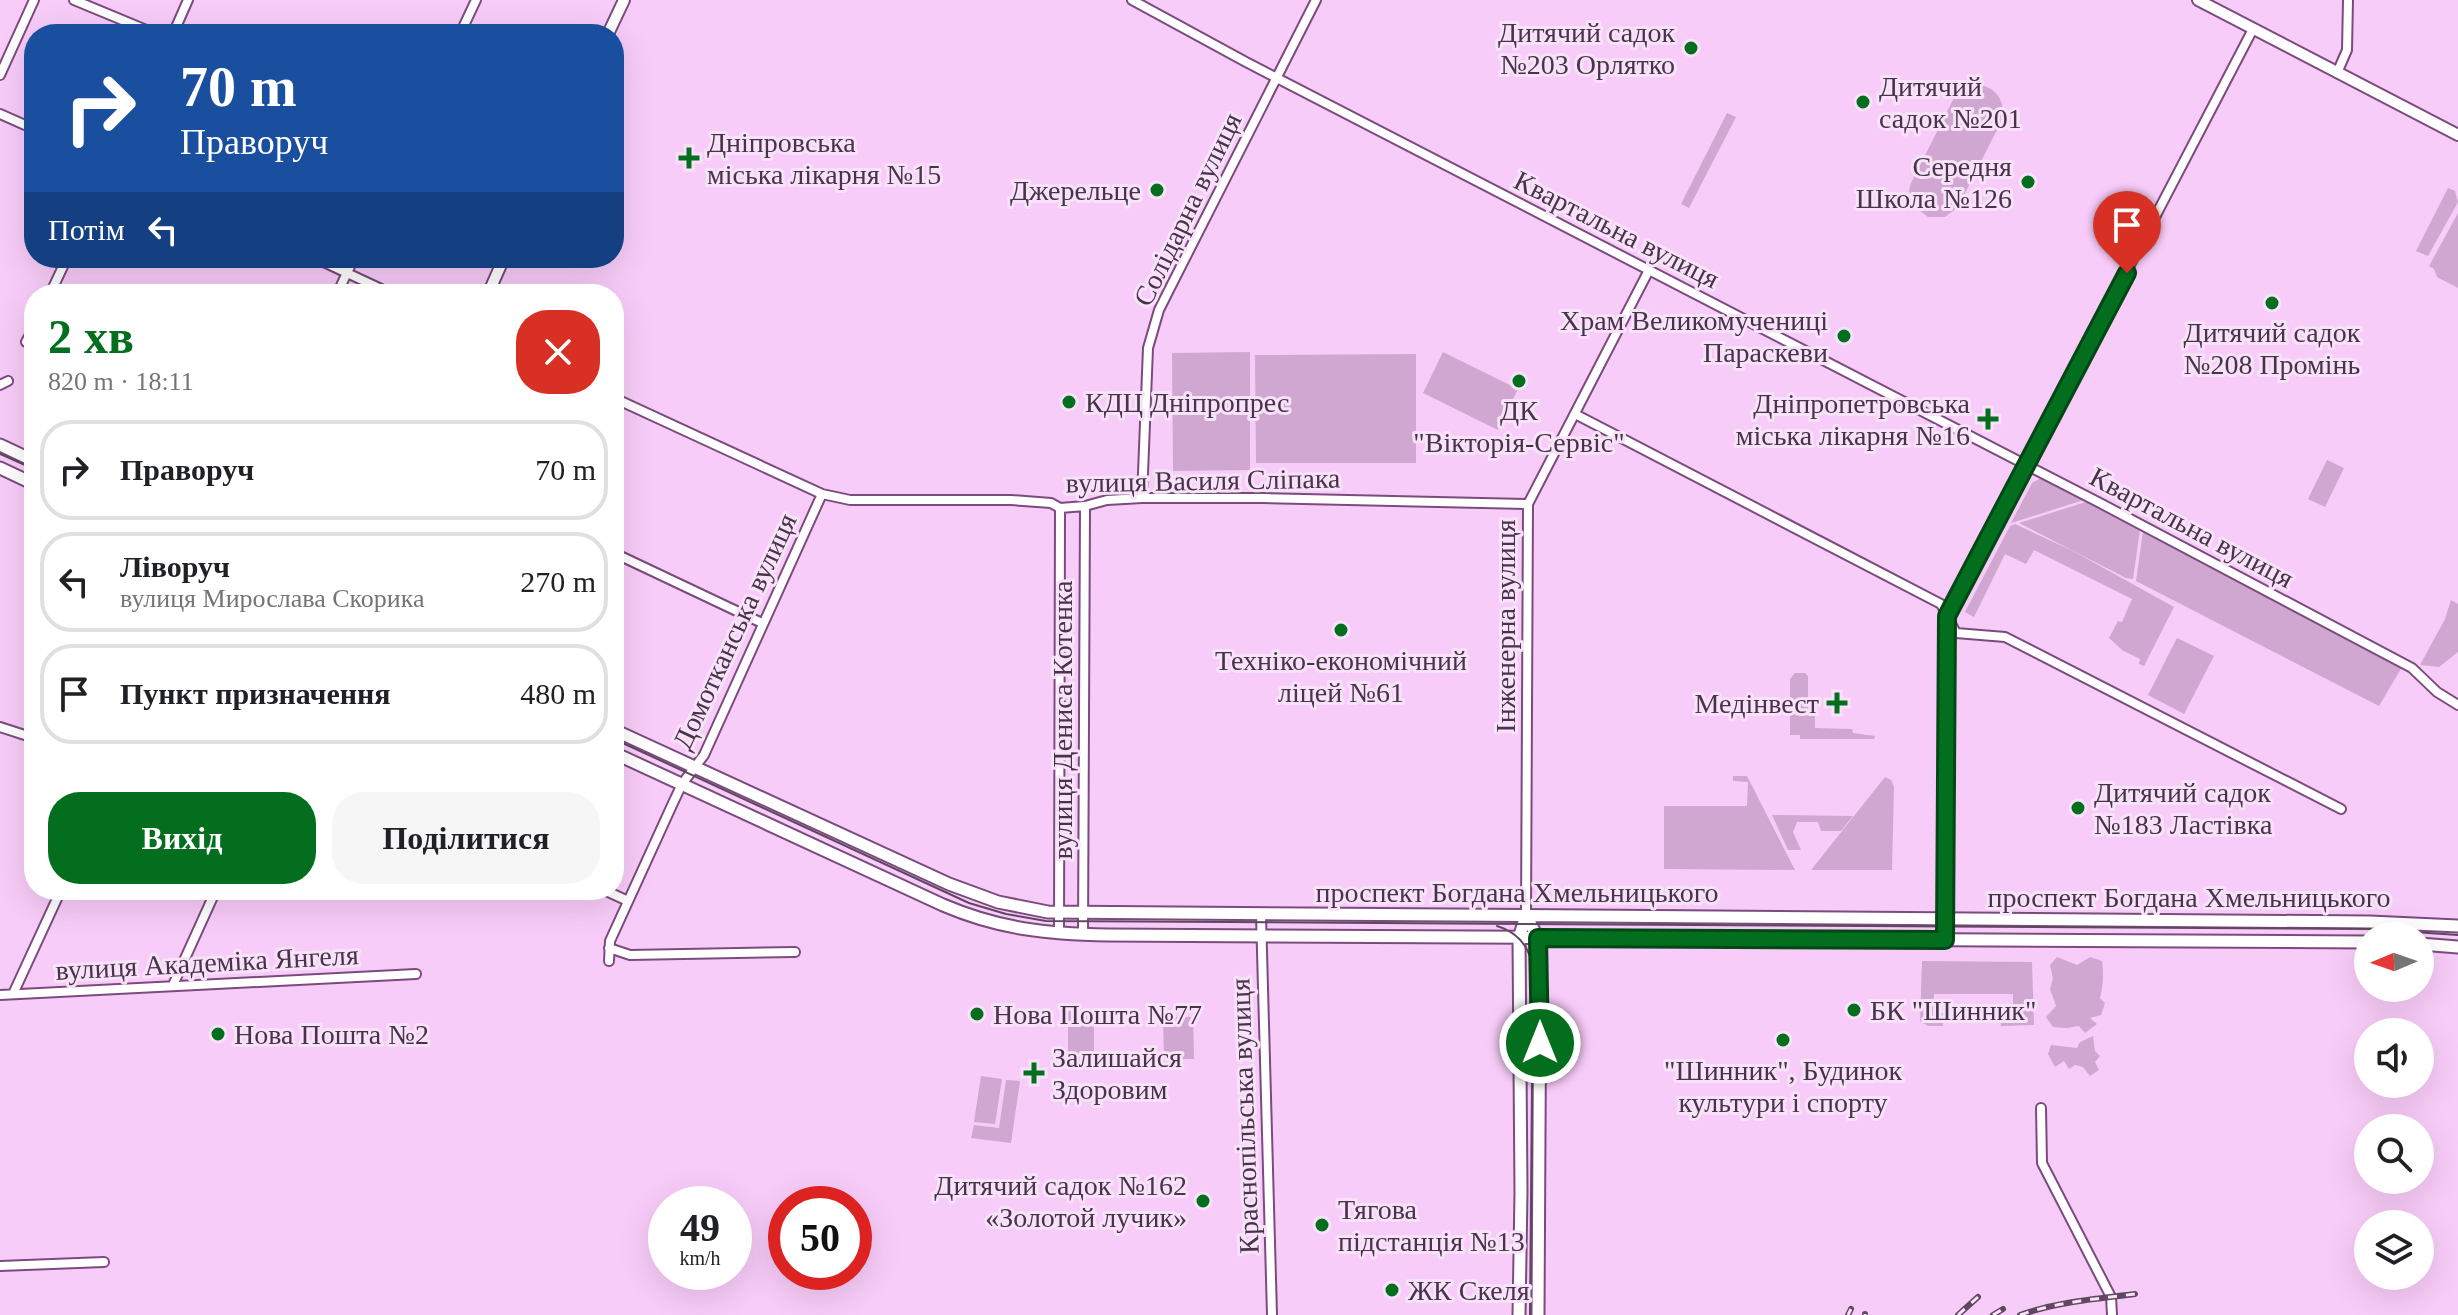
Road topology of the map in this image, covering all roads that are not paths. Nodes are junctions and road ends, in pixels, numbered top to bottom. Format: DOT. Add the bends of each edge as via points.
graph roads {
  1 [pos="34,0"];
  2 [pos="74,0"];
  3 [pos="188,0"];
  4 [pos="476,0"];
  5 [pos="624,0"];
  6 [pos="1132,0"];
  7 [pos="1316,0"];
  8 [pos="2198,0"];
  9 [pos="2348,0"];
  10 [pos="132,24"];
  11 [pos="177,24"];
  12 [pos="465,24"];
  13 [pos="613,24"];
  14 [pos="2253,29"];
  15 [pos="2337,73"];
  16 [pos="0,75"];
  17 [pos="1277,78"];
  18 [pos="0,114"];
  19 [pos="24,125"];
  20 [pos="2458,135"];
  21 [pos="336,268"];
  22 [pos="349,268"];
  23 [pos="1649,270"];
  24 [pos="347,273"];
  25 [pos="342,284"];
  26 [pos="371,284"];
  27 [pos="624,403"];
  28 [pos="1575,414"];
  29 [pos="0,445"];
  30 [pos="24,456"];
  31 [pos="2026,466"];
  32 [pos="0,468"];
  33 [pos="24,479"];
  34 [pos="822,494"];
  35 [pos="1142,498"];
  36 [pos="1528,504"];
  37 [pos="1085,506"];
  38 [pos="1060,508"];
  39 [pos="624,558"];
  40 [pos="1947,616"];
  41 [pos="762,623"];
  42 [pos="2458,705"];
  43 [pos="0,727"];
  44 [pos="24,735"];
  45 [pos="624,735"];
  46 [pos="624,758"];
  47 [pos="695,767"];
  48 [pos="682,784"];
  49 [pos="2341,809"];
  50 [pos="624,899"];
  51 [pos="56,900"];
  52 [pos="211,900"];
  53 [pos="628,901"];
  54 [pos="1059,912"];
  55 [pos="1083,913"];
  56 [pos="1261,915"];
  57 [pos="1526,916"];
  58 [pos="1702,917"];
  59 [pos="1945,919"];
  60 [pos="2038,920"];
  61 [pos="2286,921"];
  62 [pos="2458,926"];
  63 [pos="1059,934"];
  64 [pos="1083,935"];
  65 [pos="1261,936"];
  66 [pos="1519,938"];
  67 [pos="1538,938"];
  68 [pos="1703,938"];
  69 [pos="1945,940"];
  70 [pos="2039,940"];
  71 [pos="2286,941"];
  72 [pos="2354,942"];
  73 [pos="2434,945"];
  74 [pos="2458,947"];
  75 [pos="609,948"];
  76 [pos="795,952"];
  77 [pos="609,961"];
  78 [pos="416,974"];
  79 [pos="173,985"];
  80 [pos="13,994"];
  81 [pos="0,995"];
  82 [pos="1540,1070"];
  83 [pos="1521,1071"];
  84 [pos="2041,1108"];
  85 [pos="104,1262"];
  86 [pos="0,1266"];
  87 [pos="1272,1315"];
  88 [pos="1519,1315"];
  89 [pos="1538,1315"];
  90 [pos="2112,1315"];
  1 -- 16 [label="street"];
  2 -- 10 [label="street"];
  3 -- 11 [label="street"];
  4 -- 12 [label="street"];
  5 -- 13 [label="street"];
  6 -- 17 [label="street, Квартальна вулиця"];
  7 -- 17 [label="street, Солідарна вулиця"];
  8 -- 14 [label="street"];
  9 -- 15 [label="street" via="2347,50"];
  14 -- 15 [label="street"];
  14 -- 31 [label="street"];
  15 -- 20 [label="street"];
  17 -- 23 [label="street, Квартальна вулиця"];
  17 -- 35 [label="street, Солідарна вулиця" via="1152,331"];
  18 -- 19 [label="street"];
  21 -- 24 [label="street"];
  22 -- 24 [label="street"];
  23 -- 28 [label="street, Інженерна вулиця"];
  23 -- 31 [label="street, Квартальна вулиця"];
  24 -- 25 [label="street"];
  24 -- 26 [label="street"];
  27 -- 34 [label="street, вулиця Василя Сліпака"];
  28 -- 36 [label="street, Інженерна вулиця"];
  28 -- 40 [label="street" via="1941,604"];
  29 -- 30 [label="main road"];
  31 -- 40 [label="street"];
  31 -- 42 [label="street, Квартальна вулиця" via="2412,668"];
  32 -- 33 [label="main road"];
  34 -- 38 [label="street, вулиця Василя Сліпака" via="850,500 1011,500"];
  34 -- 41 [label="street, Домотканська вулиця"];
  35 -- 36 [label="street, вулиця Василя Сліпака"];
  35 -- 37 [label="street, вулиця Василя Сліпака"];
  36 -- 57 [label="street, Інженерна вулиця"];
  37 -- 38 [label="street, вулиця Василя Сліпака"];
  37 -- 55 [label="street, вулиця Дениса Котенка"];
  38 -- 54 [label="street, вулиця Дениса Котенка"];
  39 -- 41 [label="street"];
  40 -- 49 [label="street" via="1956,633 2005,637"];
  40 -- 59 [label="street"];
  41 -- 47 [label="street, Домотканська вулиця"];
  43 -- 44 [label="street"];
  45 -- 47 [label="main road, проспект Богдана Хмельницького"];
  46 -- 48 [label="main road, проспект Богдана Хмельницького"];
  47 -- 48 [label="street, Домотканська вулиця"];
  47 -- 54 [label="main road, проспект Богдана Хмельницького" via="969,893"];
  48 -- 53 [label="street, Домотканська вулиця"];
  48 -- 63 [label="main road, проспект Богдана Хмельницького" via="964,914 1006,927"];
  50 -- 53 [label="street"];
  51 -- 80 [label="street"];
  52 -- 79 [label="street"];
  53 -- 75 [label="street, Домотканська вулиця"];
  54 -- 55 [label="main road, проспект Богдана Хмельницького"];
  54 -- 63 [label="street, вулиця Дениса Котенка"];
  55 -- 56 [label="main road, проспект Богдана Хмельницького"];
  55 -- 64 [label="street, вулиця Дениса Котенка"];
  56 -- 57 [label="main road, проспект Богдана Хмельницького"];
  56 -- 65 [label="street, Краснопільська вулиця"];
  57 -- 58 [label="main road, проспект Богдана Хмельницького"];
  57 -- 66 [label="main road"];
  57 -- 67 [label="main road"];
  58 -- 59 [label="main road, проспект Богдана Хмельницького"];
  58 -- 68 [label="main road"];
  59 -- 60 [label="main road, проспект Богдана Хмельницького"];
  59 -- 69 [label="street"];
  60 -- 61 [label="main road, проспект Богдана Хмельницького"];
  60 -- 70 [label="street"];
  61 -- 62 [label="main road, проспект Богдана Хмельницького"];
  61 -- 71 [label="street"];
  63 -- 64 [label="main road, проспект Богдана Хмельницького"];
  64 -- 65 [label="main road, проспект Богдана Хмельницького"];
  65 -- 66 [label="main road, проспект Богдана Хмельницького"];
  65 -- 87 [label="street, Краснопільська вулиця"];
  66 -- 67 [label="main road, проспект Богдана Хмельницького"];
  66 -- 83 [label="main road"];
  67 -- 68 [label="main road, проспект Богдана Хмельницького"];
  67 -- 82 [label="main road"];
  68 -- 69 [label="main road, проспект Богдана Хмельницького"];
  69 -- 70 [label="main road, проспект Богдана Хмельницького"];
  70 -- 71 [label="main road, проспект Богдана Хмельницького"];
  71 -- 72 [label="main road, проспект Богдана Хмельницького"];
  73 -- 74 [label="main road"];
  75 -- 76 [label="street" via="630,955"];
  75 -- 77 [label="street, Домотканська вулиця"];
  78 -- 79 [label="street, вулиця Академіка Янгеля"];
  79 -- 80 [label="street, вулиця Академіка Янгеля"];
  80 -- 81 [label="street, вулиця Академіка Янгеля"];
  82 -- 83 [label="main road"];
  82 -- 89 [label="main road"];
  83 -- 88 [label="main road"];
  84 -- 90 [label="street" via="2042,1163 2111,1297"];
  85 -- 86 [label="street"];
}
